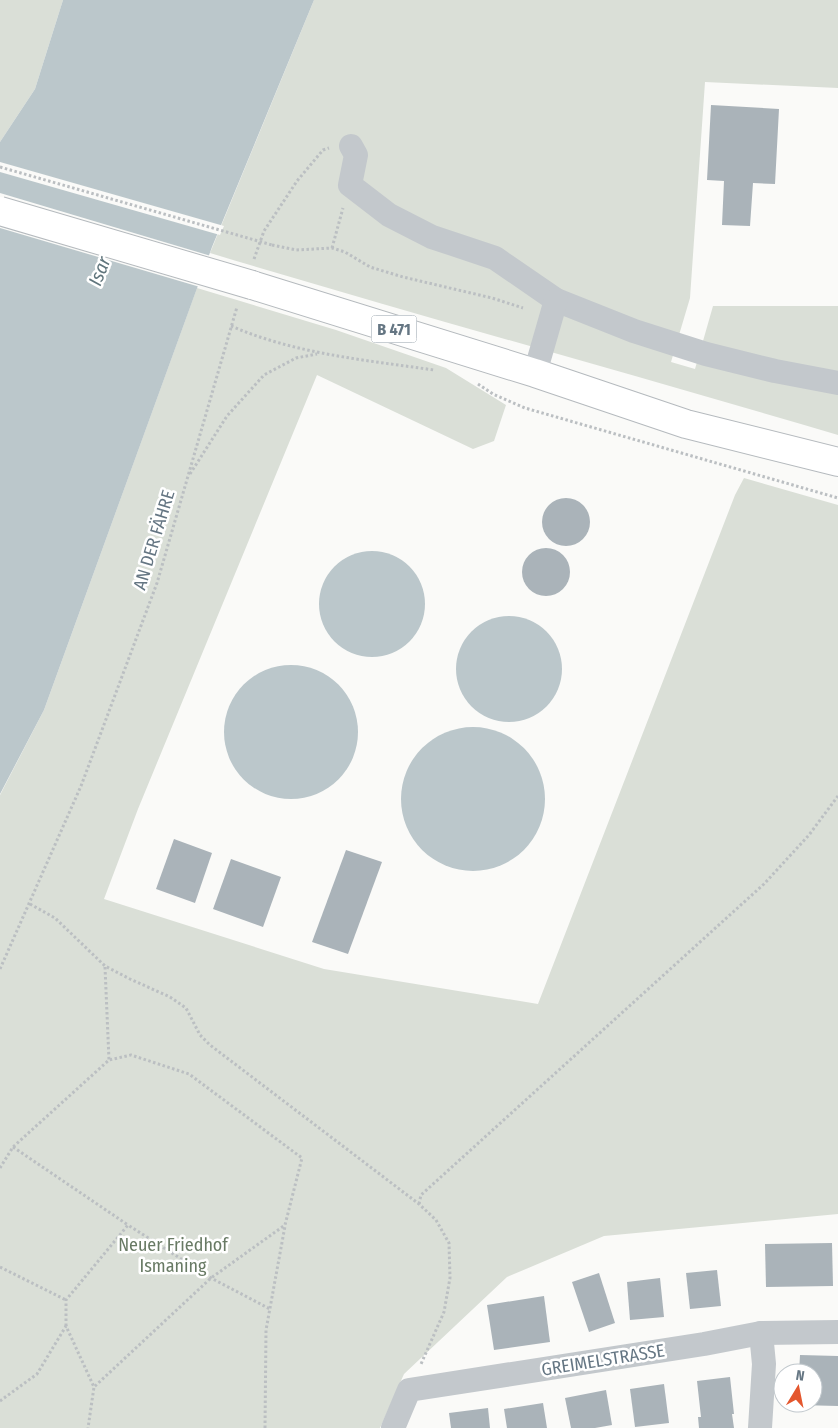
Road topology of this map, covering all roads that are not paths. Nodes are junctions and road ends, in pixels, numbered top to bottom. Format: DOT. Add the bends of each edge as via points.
graph roads {
  1 [pos="351,146"];
  2 [pos="0,212"];
  3 [pos="553,309"];
  4 [pos="535,373"];
  5 [pos="838,383"];
  6 [pos="838,462"];
  7 [pos="838,1332"];
  8 [pos="761,1333"];
  9 [pos="393,1428"];
  10 [pos="760,1428"];
  1 -- 3 [label="street" via="356,155 350,185 389,215 432,237 495,258"];
  2 -- 4 [label="main road, B 471, bridge" via="248,284"];
  3 -- 4 [label="street"];
  3 -- 5 [label="street" via="706,354"];
  4 -- 6 [label="main road, B 471" via="686,424"];
  7 -- 8 [label="street, GREIMELSTRASSE"];
  8 -- 9 [label="street, GREIMELSTRASSE" via="409,1390"];
  8 -- 10 [label="street" via="764,1364"];
}
